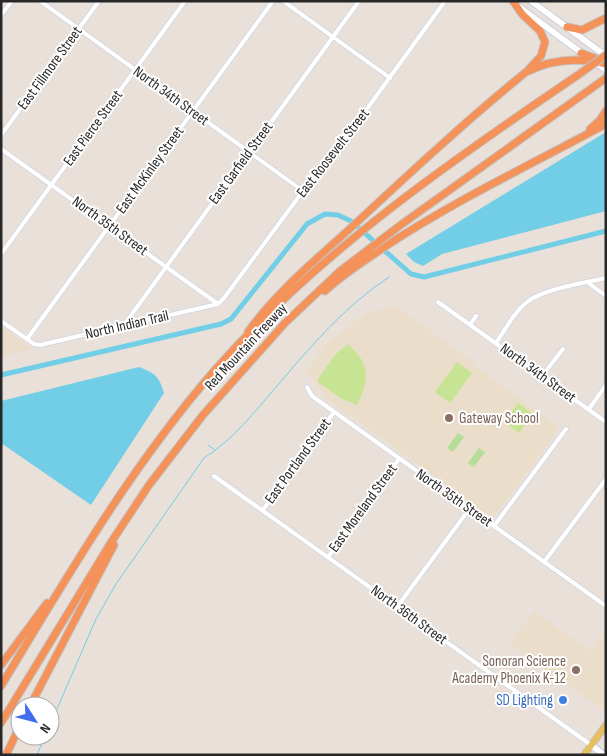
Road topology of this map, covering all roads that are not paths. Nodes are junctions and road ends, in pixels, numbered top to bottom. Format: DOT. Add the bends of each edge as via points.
graph roads {
  1 [pos="12,1"];
  2 [pos="40,1"];
  3 [pos="99,1"];
  4 [pos="185,1"];
  5 [pos="273,1"];
  6 [pos="283,1"];
  7 [pos="359,1"];
  8 [pos="445,1"];
  9 [pos="513,1"];
  10 [pos="533,2"];
  11 [pos="1,16"];
  12 [pos="606,18"];
  13 [pos="567,27"];
  14 [pos="78,29"];
  15 [pos="333,38"];
  16 [pos="581,53"];
  17 [pos="605,58"];
  18 [pos="594,62"];
  19 [pos="135,70"];
  20 [pos="606,70"];
  21 [pos="526,72"];
  22 [pos="390,78"];
  23 [pos="606,78"];
  24 [pos="193,111"];
  25 [pos="606,111"];
  26 [pos="606,124"];
  27 [pos="1,135"];
  28 [pos="582,136"];
  29 [pos="1,149"];
  30 [pos="249,152"];
  31 [pos="52,185"];
  32 [pos="303,191"];
  33 [pos="109,226"];
  34 [pos="1,254"];
  35 [pos="360,260"];
  36 [pos="166,266"];
  37 [pos="606,278"];
  38 [pos="587,282"];
  39 [pos="606,296"];
  40 [pos="438,302"];
  41 [pos="218,304"];
  42 [pos="476,316"];
  43 [pos="1,321"];
  44 [pos="470,324"];
  45 [pos="124,326"];
  46 [pos="26,339"];
  47 [pos="496,343"];
  48 [pos="237,346"];
  49 [pos="563,349"];
  50 [pos="542,376"];
  51 [pos="606,385"];
  52 [pos="306,387"];
  53 [pos="589,409"];
  54 [pos="334,412"];
  55 [pos="606,422"];
  56 [pos="566,429"];
  57 [pos="399,459"];
  58 [pos="214,476"];
  59 [pos="606,479"];
  60 [pos="470,508"];
  61 [pos="262,510"];
  62 [pos="130,514"];
  63 [pos="494,526"];
  64 [pos="328,557"];
  65 [pos="544,562"];
  66 [pos="66,579"];
  67 [pos="397,606"];
  68 [pos="606,606"];
  69 [pos="1,665"];
  70 [pos="1,686"];
  71 [pos="35,696"];
  72 [pos="1,723"];
  73 [pos="606,724"];
  74 [pos="591,745"];
  75 [pos="584,755"];
  76 [pos="604,755"];
  1 -- 11 [label="street"];
  2 -- 14 [label="street, North 34th Street"];
  3 -- 14 [label="street, East Fillmore Street"];
  4 -- 19 [label="street, East Pierce Street"];
  5 -- 24 [label="street, East McKinley Street"];
  6 -- 15 [label="street"];
  7 -- 15 [label="street, East Garfield Street"];
  8 -- 22 [label="street, East Roosevelt Street"];
  9 -- 16 [label="main road"];
  9 -- 21 [label="highway" via="540,31 545,42 541,56"];
  10 -- 13 [label="main road"];
  12 -- 13 [label="highway" via="582,30"];
  13 -- 17 [label="main road"];
  14 -- 19 [label="street, North 34th Street"];
  14 -- 27 [label="street, East Fillmore Street"];
  15 -- 22 [label="street"];
  15 -- 30 [label="street, East Garfield Street"];
  16 -- 17 [label="highway"];
  16 -- 18 [label="main road"];
  17 -- 18 [label="highway"];
  17 -- 48 [label="highway, Red Mountain Freeway, bridge" via="389,209 298,285"];
  18 -- 20 [label="main road"];
  18 -- 21 [label="highway" via="562,60"];
  19 -- 24 [label="street, North 34th Street"];
  19 -- 31 [label="street, East Pierce Street"];
  21 -- 48 [label="highway" via="303,271 259,316"];
  22 -- 32 [label="street, East Roosevelt Street" via="314,182"];
  23 -- 35 [label="highway" via="402,224"];
  24 -- 30 [label="street, North 34th Street"];
  24 -- 33 [label="street, East McKinley Street"];
  25 -- 28 [label="highway"];
  26 -- 28 [label="highway"];
  28 -- 35 [label="highway" via="507,175"];
  29 -- 31 [label="street, North 35th Street"];
  30 -- 32 [label="street, North 34th Street"];
  30 -- 36 [label="street, East Garfield Street"];
  31 -- 33 [label="street, North 35th Street"];
  31 -- 34 [label="street, East Pierce Street"];
  32 -- 41 [label="street, East Roosevelt Street"];
  33 -- 36 [label="street, North 35th Street"];
  33 -- 46 [label="street, East McKinley Street"];
  35 -- 62 [label="highway, Red Mountain Freeway" via="262,348 192,428"];
  36 -- 41 [label="street, North 35th Street"];
  36 -- 45 [label="street, East Garfield Street"];
  37 -- 38 [label="street"];
  38 -- 39 [label="street"];
  38 -- 47 [label="street" via="544,294 526,303"];
  40 -- 44 [label="street, North 34th Street"];
  41 -- 45 [label="street, North Indian Trail"];
  42 -- 44 [label="street"];
  43 -- 46 [label="street"];
  44 -- 47 [label="street, North 34th Street"];
  45 -- 46 [label="street, North Indian Trail" via="36,345"];
  47 -- 50 [label="street, North 34th Street"];
  48 -- 66 [label="highway, Red Mountain Freeway" via="145,457"];
  49 -- 50 [label="street"];
  50 -- 53 [label="street, North 34th Street"];
  51 -- 53 [label="street"];
  52 -- 54 [label="street, North 35th Street" via="312,396"];
  53 -- 55 [label="street, North 34th Street"];
  54 -- 57 [label="street, North 35th Street"];
  54 -- 61 [label="street, East Portland Street"];
  56 -- 63 [label="street"];
  57 -- 60 [label="street, North 35th Street"];
  57 -- 64 [label="street, East Moreland Street"];
  58 -- 61 [label="street, North 36th Street"];
  59 -- 65 [label="street"];
  60 -- 63 [label="street, North 35th Street"];
  60 -- 67 [label="street"];
  61 -- 64 [label="street, North 36th Street"];
  62 -- 71 [label="highway"];
  62 -- 72 [label="highway, Red Mountain Freeway"];
  63 -- 65 [label="street, North 35th Street"];
  64 -- 67 [label="street, North 36th Street"];
  65 -- 68 [label="street, North 35th Street"];
  66 -- 69 [label="highway"];
  66 -- 70 [label="highway, Red Mountain Freeway"];
  67 -- 74 [label="street, North 36th Street"];
  73 -- 74 [label="main road"];
  74 -- 75 [label="main road"];
  74 -- 76 [label="main road, North 36th Street"];
}
